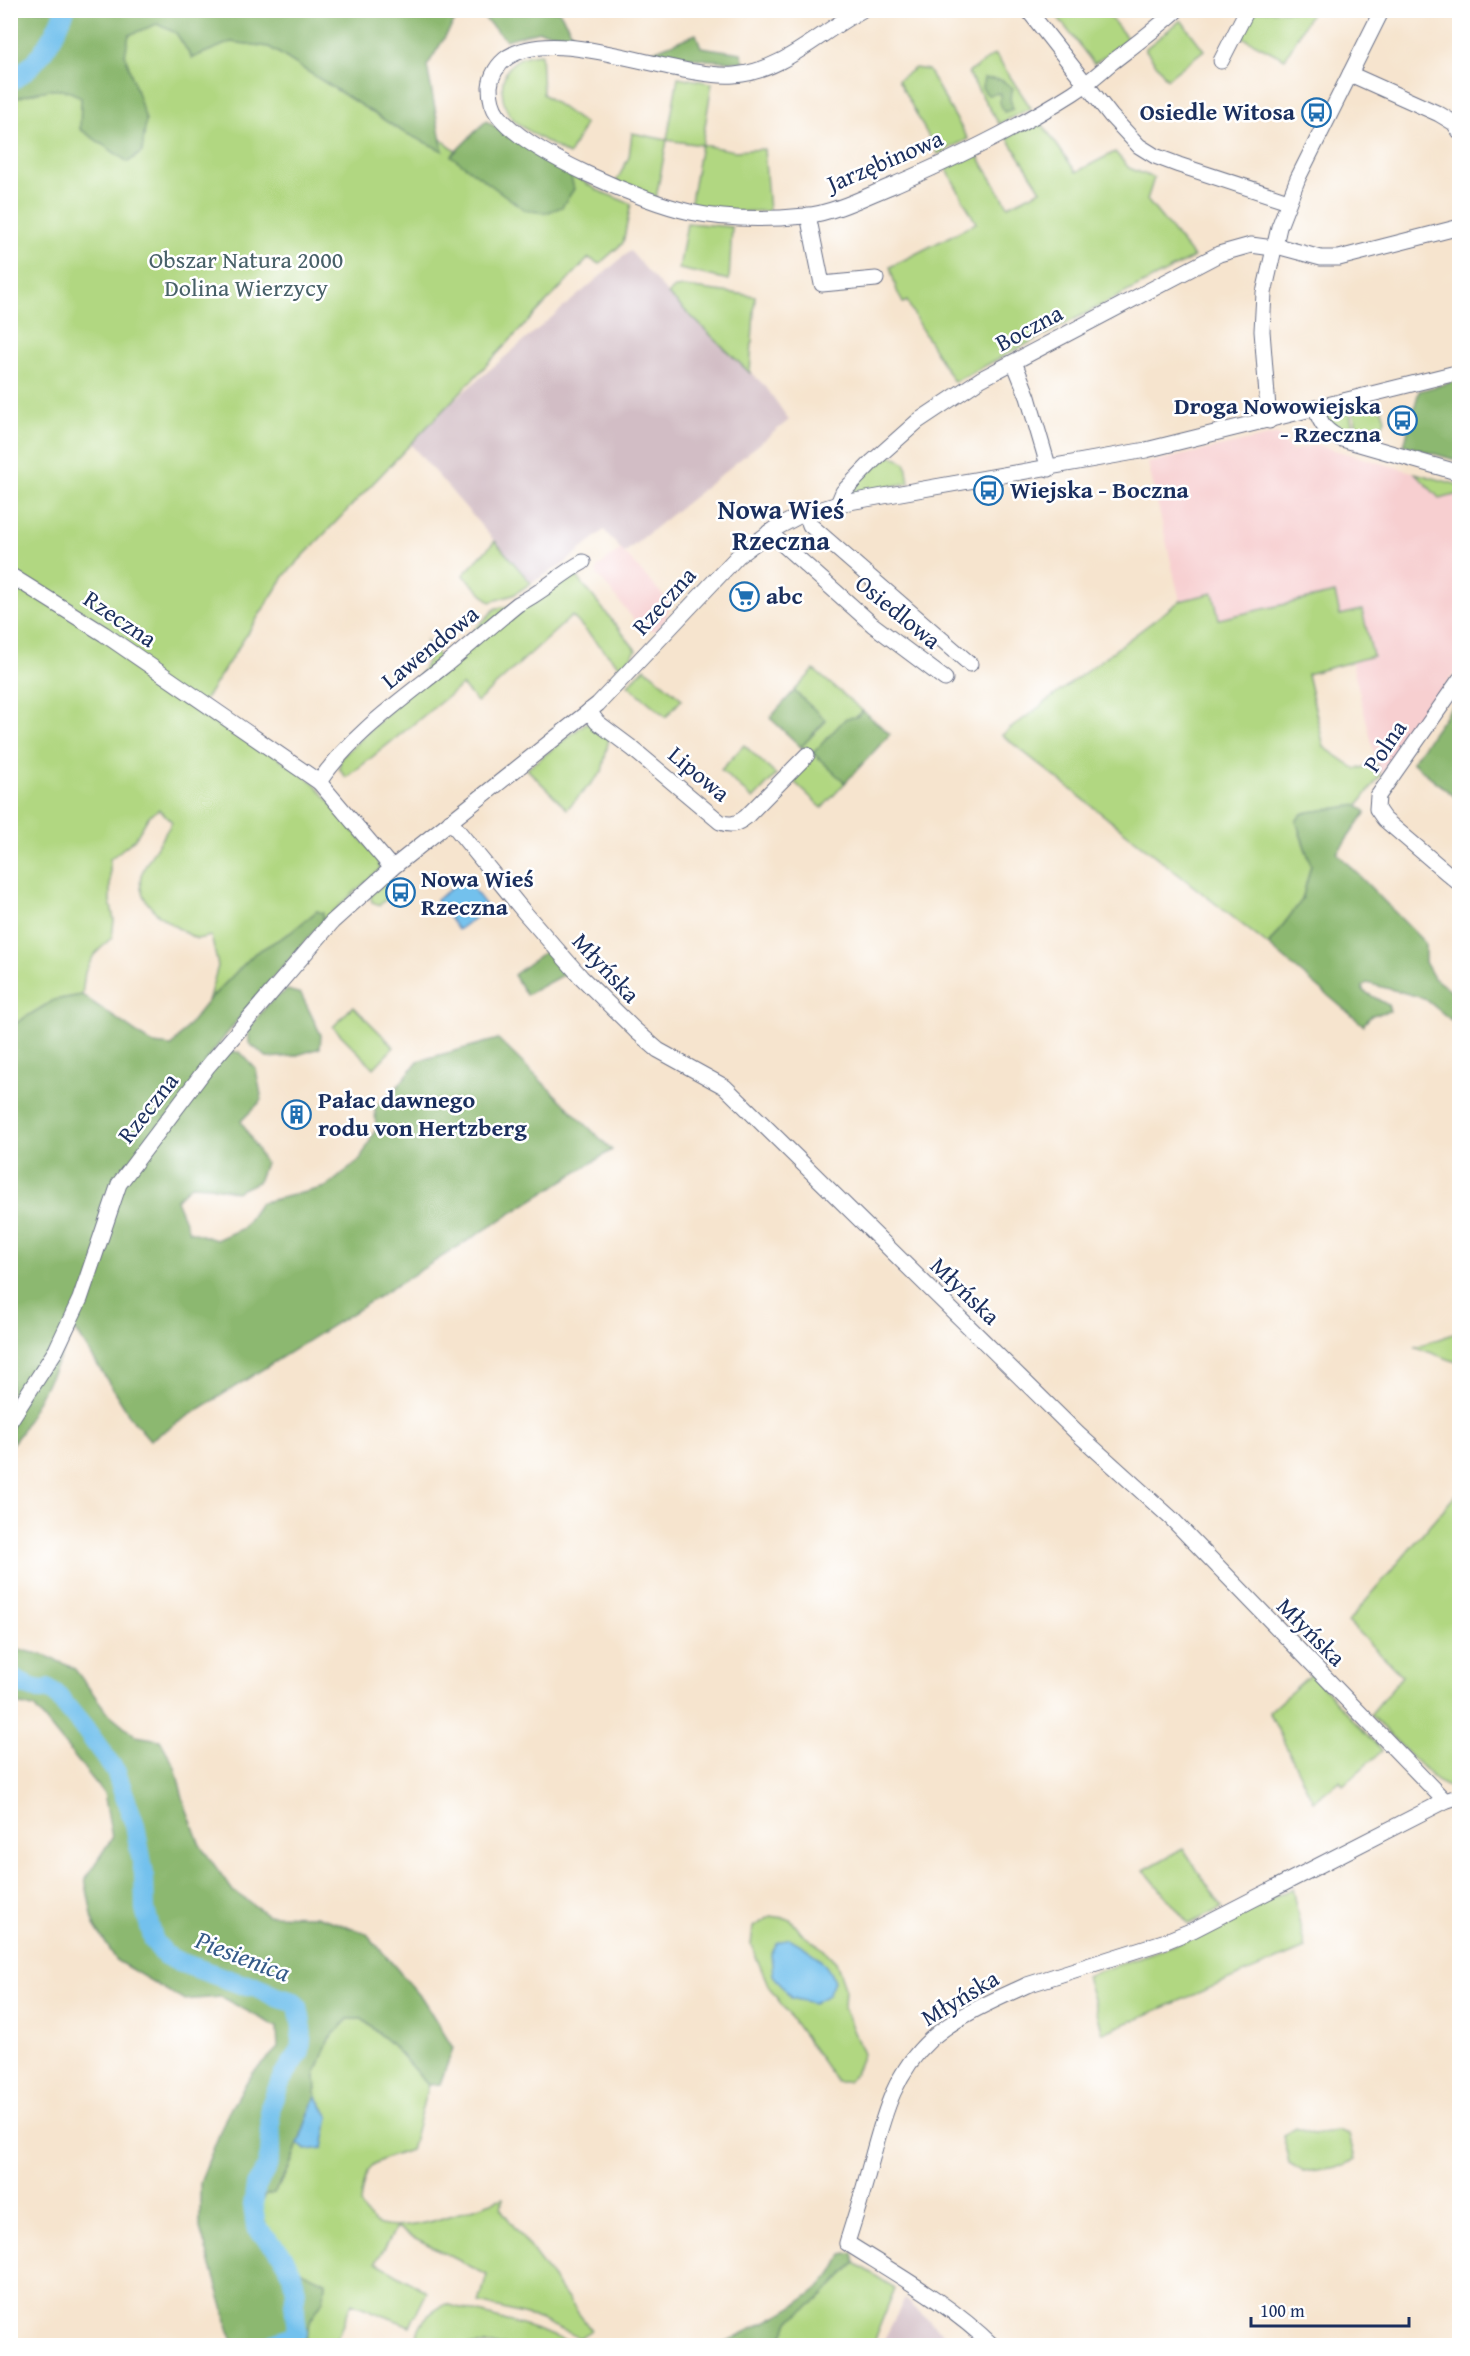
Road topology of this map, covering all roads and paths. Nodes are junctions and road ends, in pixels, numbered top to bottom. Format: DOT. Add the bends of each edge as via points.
graph roads {
  1 [pos="862,10"];
  2 [pos="1028,10"];
  3 [pos="1177,10"];
  4 [pos="1247,10"];
  5 [pos="1382,10"];
  6 [pos="1221,61"];
  7 [pos="1350,74"];
  8 [pos="1085,85"];
  9 [pos="1458,124"];
  10 [pos="1288,201"];
  11 [pos="808,215"];
  12 [pos="1460,227"];
  13 [pos="1273,247"];
  14 [pos="876,279"];
  15 [pos="1014,362"];
  16 [pos="1460,372"];
  17 [pos="1316,409"];
  18 [pos="1269,421"];
  19 [pos="1049,469"];
  20 [pos="1460,473"];
  21 [pos="838,504"];
  22 [pos="806,514"];
  23 [pos="769,532"];
  24 [pos="583,562"];
  25 [pos="10,575"];
  26 [pos="970,663"];
  27 [pos="945,679"];
  28 [pos="1460,679"];
  29 [pos="589,711"];
  30 [pos="807,755"];
  31 [pos="319,782"];
  32 [pos="450,821"];
  33 [pos="392,868"];
  34 [pos="1460,884"];
  35 [pos="10,1421"];
  36 [pos="1452,1799"];
  37 [pos="993,2346"];
  1 -- 11 [label="street, Jarzębinowa" via="787,57 745,73 701,74 598,51 547,47 511,55 496,68 492,78 491,103 506,124 543,150 616,188 707,215 759,219"];
  2 -- 8 [label="street"];
  3 -- 8 [label="street, Jarzębinowa"];
  4 -- 6 [label="street"];
  5 -- 7 [label="street"];
  7 -- 9 [label="street"];
  7 -- 10 [label="street"];
  8 -- 10 [label="street" via="1127,134 1155,156"];
  8 -- 11 [label="street, Jarzębinowa" via="1017,125 914,176 862,200"];
  10 -- 13 [label="street"];
  11 -- 14 [label="street" via="822,284"];
  12 -- 13 [label="street, Boczna" via="1339,258"];
  13 -- 15 [label="street, Boczna" via="1251,244 1219,254"];
  13 -- 18 [label="street" via="1262,331"];
  15 -- 19 [label="street"];
  15 -- 21 [label="street, Boczna" via="981,379 918,422 854,480"];
  16 -- 17 [label="street, Rzeczna"];
  17 -- 18 [label="street, Rzeczna"];
  17 -- 20 [label="street" via="1327,432 1342,439"];
  18 -- 19 [label="street, Rzeczna"];
  19 -- 21 [label="street, Rzeczna"];
  21 -- 22 [label="street, Rzeczna"];
  22 -- 23 [label="street, Rzeczna"];
  22 -- 26 [label="street" via="810,525"];
  23 -- 27 [label="street, Osiedlowa" via="873,625"];
  23 -- 29 [label="street, Rzeczna" via="724,568"];
  24 -- 31 [label="street, Lawendowa" via="518,604 389,709 334,759"];
  25 -- 31 [label="street, Rzeczna" via="104,634"];
  28 -- 34 [label="street, Polna" via="1378,796 1377,809"];
  29 -- 30 [label="street, Lipowa" via="597,722 728,825 746,817"];
  29 -- 32 [label="street, Rzeczna"];
  31 -- 33 [label="street, Rzeczna"];
  32 -- 33 [label="street, Rzeczna"];
  32 -- 36 [label="street, Młyńska" via="581,977 635,1030 658,1050 725,1087 1078,1434 1172,1519"];
  33 -- 35 [label="street, Rzeczna" via="332,922 208,1066 118,1184 80,1299 56,1350"];
  36 -- 37 [label="street, Młyńska" via="1193,1930 1027,1985 950,2024 902,2072 882,2122 847,2243 964,2320"];
}
